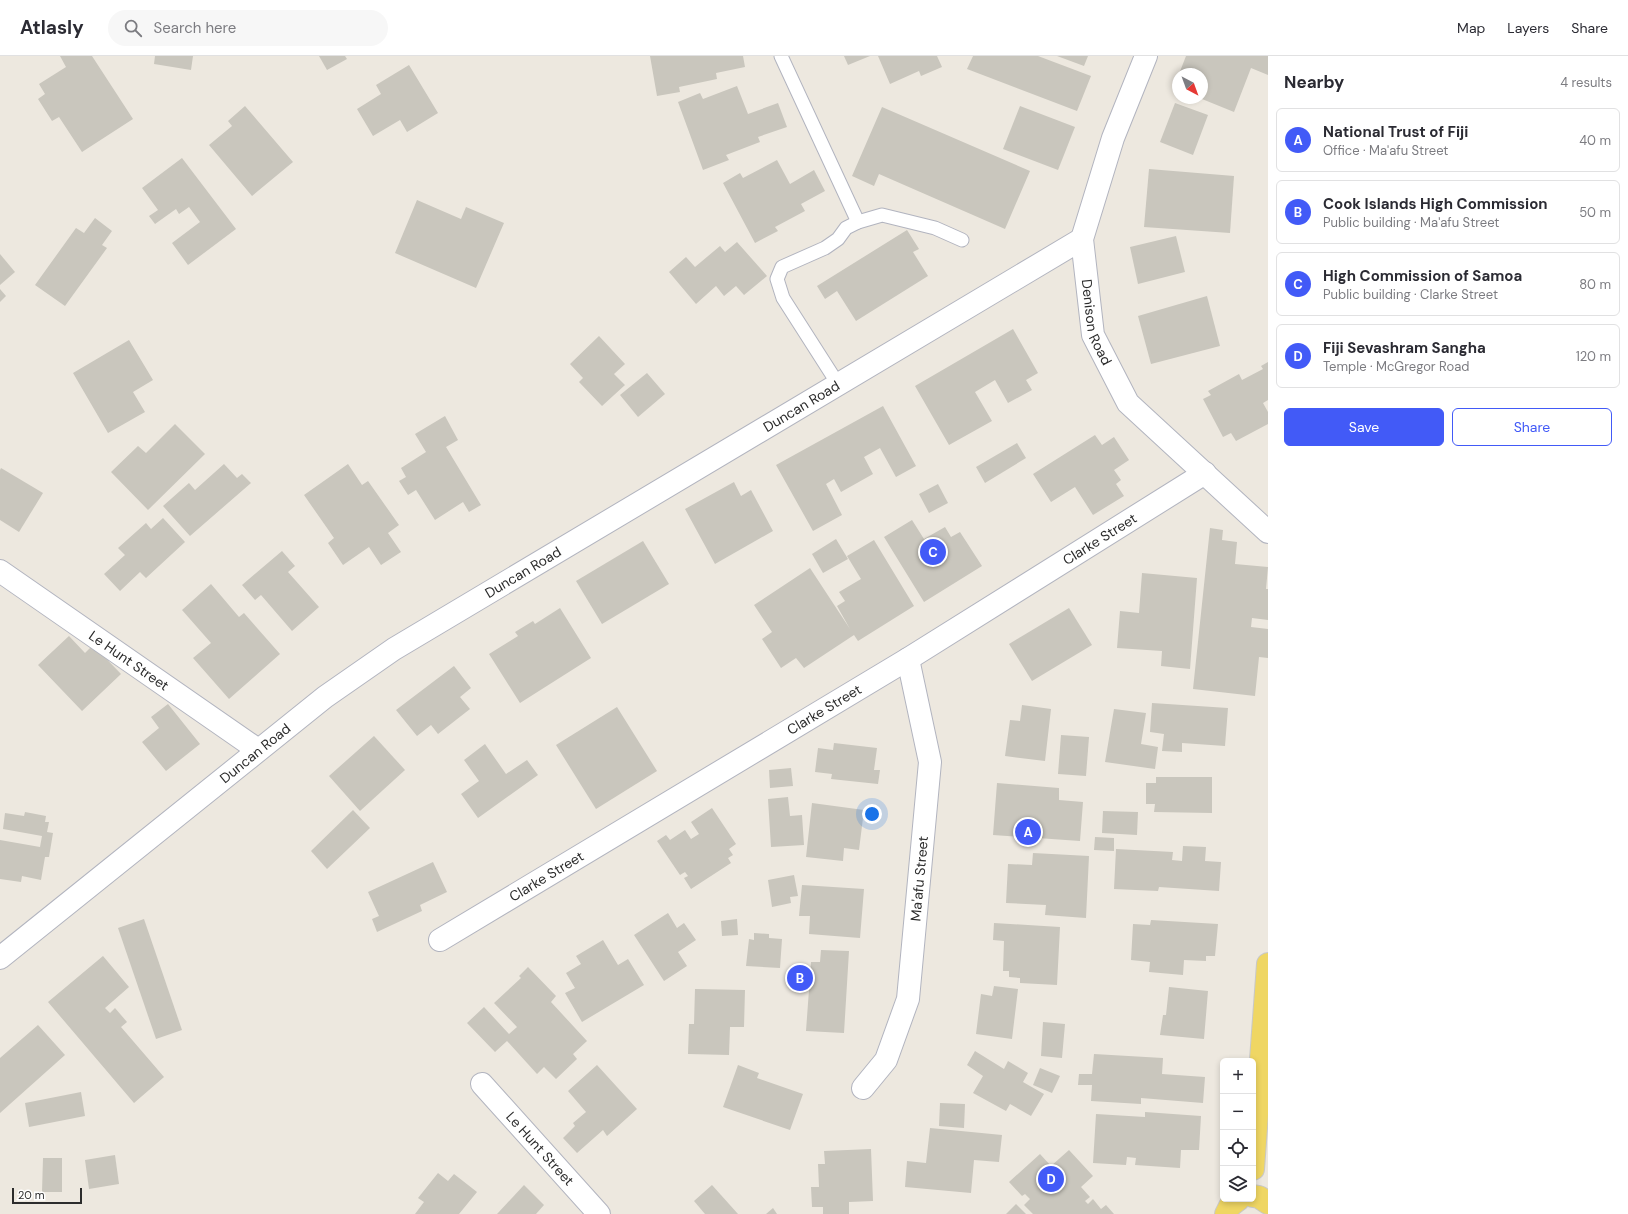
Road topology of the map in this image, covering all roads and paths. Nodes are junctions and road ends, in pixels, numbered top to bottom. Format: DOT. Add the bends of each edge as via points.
graph roads {
  1 [pos="781,56"];
  2 [pos="1146,56"];
  3 [pos="858,222"];
  4 [pos="1082,239"];
  5 [pos="962,240"];
  6 [pos="838,384"];
  7 [pos="1205,473"];
  8 [pos="1268,532"];
  9 [pos="0,571"];
  10 [pos="908,659"];
  11 [pos="258,750"];
  12 [pos="440,940"];
  13 [pos="0,958"];
  14 [pos="1268,964"];
  15 [pos="482,1084"];
  16 [pos="863,1088"];
  17 [pos="1253,1166"];
  18 [pos="1256,1196"];
  19 [pos="1235,1202"];
  20 [pos="1268,1203"];
  21 [pos="599,1214"];
  22 [pos="1226,1214"];
  1 -- 3 [label="lane"];
  2 -- 4 [label="main road, Denison Road" via="1113,138"];
  3 -- 5 [label="lane" via="882,215 935,228"];
  3 -- 6 [label="lane" via="846,228 838,239 825,248 782,267 777,279 783,298"];
  4 -- 6 [label="main road, Duncan Road"];
  4 -- 7 [label="main road, Denison Road" via="1093,335 1128,403"];
  6 -- 11 [label="main road, Duncan Road" via="394,650 325,697"];
  7 -- 8 [label="main road, Denison Road"];
  7 -- 10 [label="main road, Clarke Street"];
  9 -- 11 [label="main road, Le Hunt Street"];
  10 -- 12 [label="main road, Clarke Street"];
  10 -- 16 [label="main road, Ma'afu Street" via="930,762 908,999 886,1060"];
  11 -- 13 [label="main road, Duncan Road"];
  14 -- 17 [label="main road"];
  15 -- 21 [label="main road, Le Hunt Street"];
  18 -- 20 [label="main road"];
  19 -- 22 [label="main road"];
}
